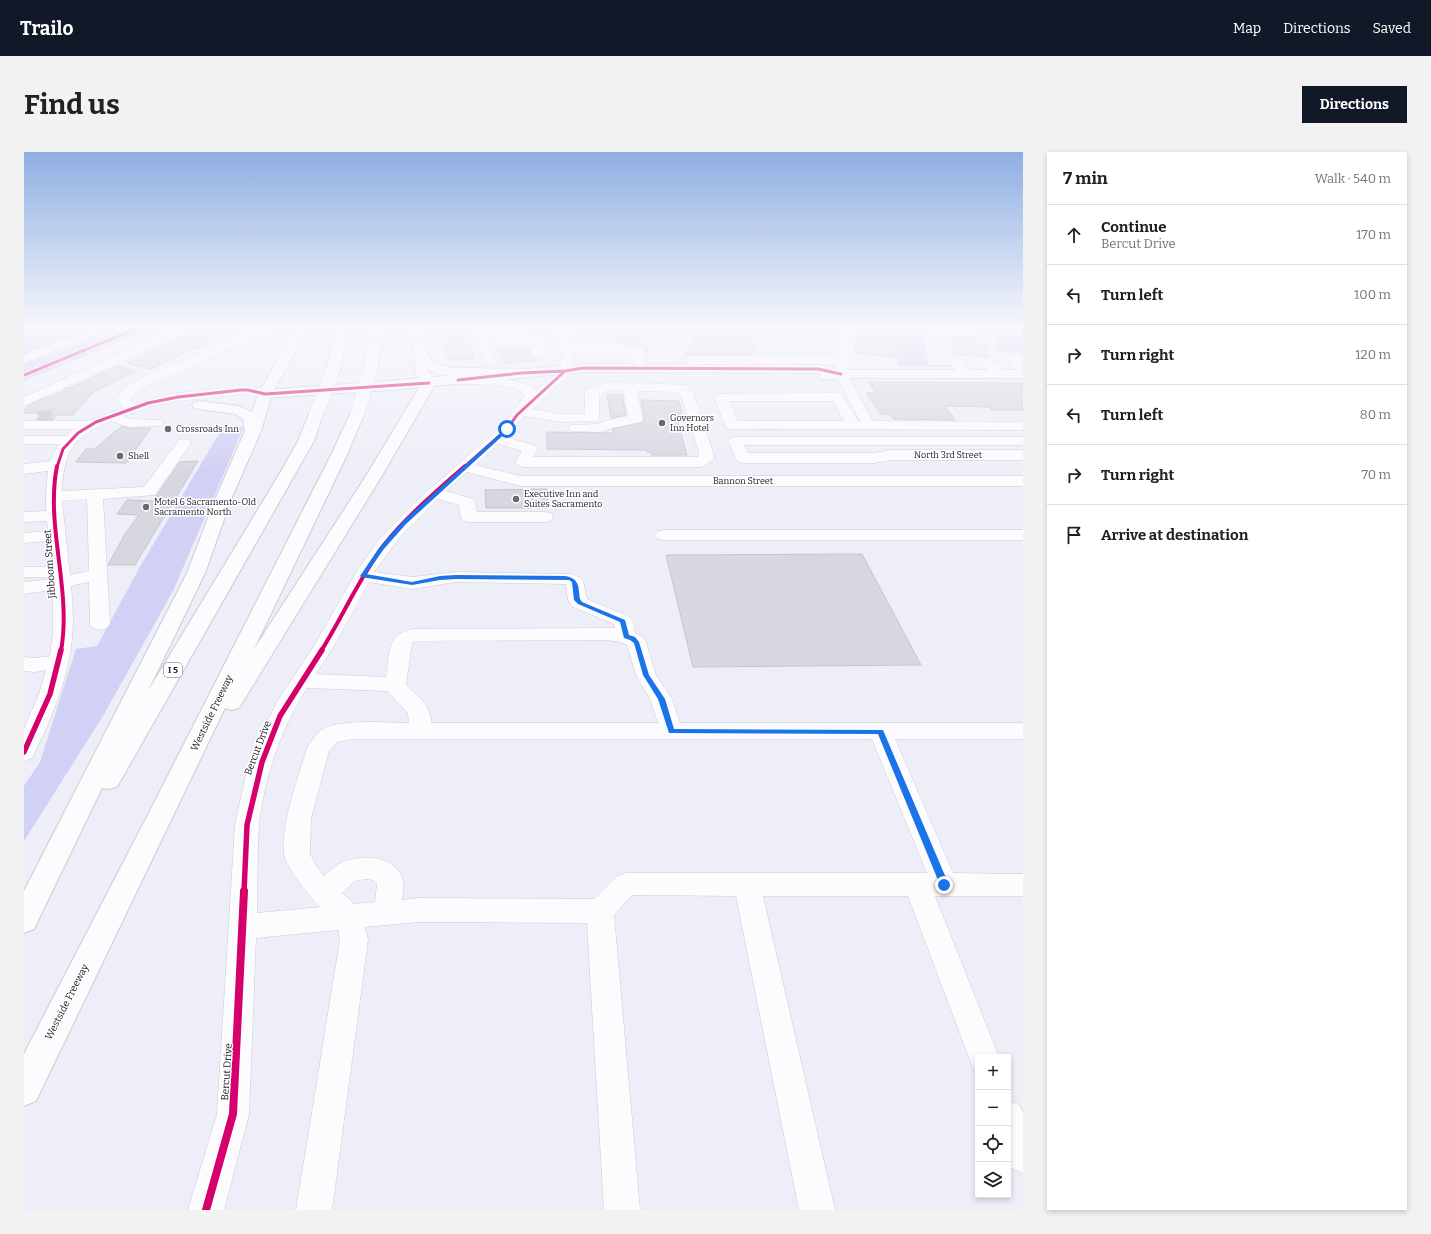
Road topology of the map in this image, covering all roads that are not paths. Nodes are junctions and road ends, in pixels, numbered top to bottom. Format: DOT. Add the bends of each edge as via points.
graph roads {
  1 [pos="78,377"];
  2 [pos="153,377"];
  3 [pos="274,377"];
  4 [pos="330,377"];
  5 [pos="368,377"];
  6 [pos="425,377"];
  7 [pos="482,377"];
  8 [pos="558,377"];
  9 [pos="639,377"];
  10 [pos="655,377"];
  11 [pos="843,377"];
  12 [pos="458,380"];
  13 [pos="429,383"];
  14 [pos="629,386"];
  15 [pos="592,392"];
  16 [pos="265,394"];
  17 [pos="24,402"];
  18 [pos="199,405"];
  19 [pos="131,409"];
  20 [pos="523,409"];
  21 [pos="846,411"];
  22 [pos="727,412"];
  23 [pos="743,412"];
  24 [pos="830,412"];
  25 [pos="112,416"];
  26 [pos="38,418"];
  27 [pos="561,418"];
  28 [pos="24,420"];
  29 [pos="156,423"];
  30 [pos="24,425"];
  31 [pos="854,425"];
  32 [pos="871,426"];
  33 [pos="1023,426"];
  34 [pos="64,427"];
  35 [pos="253,431"];
  36 [pos="30,440"];
  37 [pos="496,440"];
  38 [pos="882,441"];
  39 [pos="1023,441"];
  40 [pos="184,443"];
  41 [pos="24,454"];
  42 [pos="891,455"];
  43 [pos="1023,455"];
  44 [pos="465,467"];
  45 [pos="57,468"];
  46 [pos="24,469"];
  47 [pos="24,474"];
  48 [pos="1023,481"];
  49 [pos="435,493"];
  50 [pos="95,494"];
  51 [pos="55,496"];
  52 [pos="56,516"];
  53 [pos="545,517"];
  54 [pos="25,518"];
  55 [pos="57,535"];
  56 [pos="664,535"];
  57 [pos="1023,535"];
  58 [pos="24,538"];
  59 [pos="24,572"];
  60 [pos="98,574"];
  61 [pos="363,576"];
  62 [pos="61,578"];
  63 [pos="24,588"];
  64 [pos="100,624"];
  65 [pos="626,636"];
  66 [pos="58,662"];
  67 [pos="24,664"];
  68 [pos="302,681"];
  69 [pos="395,684"];
  70 [pos="419,731"];
  71 [pos="672,731"];
  72 [pos="880,731"];
  73 [pos="1023,731"];
  74 [pos="24,752"];
  75 [pos="170,799"];
  76 [pos="747,884"];
  77 [pos="917,885"];
  78 [pos="944,885"];
  79 [pos="1023,885"];
  80 [pos="323,893"];
  81 [pos="600,911"];
  82 [pos="388,913"];
  83 [pos="349,916"];
  84 [pos="24,921"];
  85 [pos="243,928"];
  86 [pos="983,1054"];
  87 [pos="24,1089"];
  88 [pos="1011,1125"];
  89 [pos="1023,1156"];
  90 [pos="206,1210"];
  91 [pos="314,1210"];
  92 [pos="622,1210"];
  93 [pos="816,1210"];
  1 -- 17 [label="street"];
  2 -- 19 [label="street" via="134,387 123,399"];
  3 -- 16 [label="main road"];
  4 -- 84 [label="main road, I 5, bridge" via="306,441 288,473"];
  5 -- 75 [label="main road, Westside Freeway, bridge" via="358,412 338,457"];
  6 -- 13 [label="main road"];
  7 -- 12 [label="main road"];
  8 -- 20 [label="street, Bercut Drive"];
  9 -- 14 [label="street"];
  10 -- 37 [label="street" via="681,388 687,395 706,452 706,459 701,462 522,462 531,449"];
  11 -- 32 [label="street"];
  12 -- 13 [label="main road"];
  12 -- 20 [label="street" via="526,387 532,394"];
  13 -- 16 [label="main road"];
  13 -- 75 [label="main road" via="372,479"];
  14 -- 15 [label="street" via="612,386"];
  14 -- 27 [label="street" via="638,423 627,428 559,427"];
  15 -- 27 [label="street"];
  15 -- 27 [label="street" via="592,418"];
  16 -- 18 [label="street" via="245,401"];
  16 -- 19 [label="street, Jibboom Street" via="248,390 156,400"];
  16 -- 35 [label="main road"];
  18 -- 19 [label="street"];
  18 -- 35 [label="main road" via="239,410 250,417"];
  19 -- 25 [label="street, Jibboom Street"];
  20 -- 27 [label="street"];
  20 -- 37 [label="street, Bercut Drive"];
  21 -- 22 [label="street" via="837,397 721,397"];
  21 -- 24 [label="street"];
  21 -- 31 [label="street"];
  22 -- 23 [label="street"];
  22 -- 31 [label="street" via="732,425"];
  25 -- 29 [label="street" via="128,423"];
  25 -- 34 [label="street, Jibboom Street" via="89,425"];
  26 -- 28 [label="street"];
  30 -- 34 [label="street"];
  31 -- 32 [label="street"];
  32 -- 33 [label="street"];
  32 -- 38 [label="street"];
  34 -- 36 [label="street"];
  34 -- 45 [label="street, Jibboom Street" via="63,450"];
  35 -- 84 [label="main road" via="224,497 196,573"];
  36 -- 41 [label="street"];
  37 -- 44 [label="street, Bercut Drive"];
  38 -- 39 [label="street, North 3rd Street"];
  38 -- 42 [label="street"];
  38 -- 42 [label="street, North 3rd Street" via="735,441 742,458 874,458"];
  40 -- 50 [label="street" via="149,492"];
  42 -- 43 [label="street, North 3rd Street"];
  44 -- 48 [label="street, Bannon Street" via="521,481"];
  44 -- 49 [label="street, Bercut Drive"];
  45 -- 46 [label="street"];
  45 -- 47 [label="street"];
  45 -- 51 [label="street, Jibboom Street"];
  49 -- 53 [label="street" via="467,502 469,517"];
  49 -- 61 [label="street, Bercut Drive" via="394,534"];
  50 -- 51 [label="street"];
  50 -- 60 [label="street"];
  51 -- 52 [label="street, Jibboom Street"];
  52 -- 54 [label="street"];
  52 -- 55 [label="street, Jibboom Street"];
  55 -- 58 [label="street"];
  55 -- 62 [label="street, Jibboom Street"];
  56 -- 57 [label="street"];
  59 -- 62 [label="street"];
  60 -- 62 [label="street"];
  60 -- 64 [label="street"];
  61 -- 65 [label="street" via="412,583 456,577 565,578 574,582 577,600 580,603 623,621"];
  61 -- 68 [label="street, Bercut Drive"];
  62 -- 63 [label="street"];
  62 -- 66 [label="street, Jibboom Street" via="63,632"];
  65 -- 69 [label="street" via="408,636 402,641"];
  65 -- 71 [label="street" via="636,642 646,675 662,699"];
  66 -- 67 [label="street"];
  66 -- 74 [label="street, Jibboom Street" via="50,694"];
  68 -- 69 [label="street"];
  68 -- 85 [label="street, Bercut Drive" via="276,725 261,760 254,785 247,825"];
  69 -- 70 [label="street" via="400,694 419,709"];
  70 -- 71 [label="street"];
  70 -- 80 [label="street" via="340,732 329,736 318,748 299,819 297,855 309,877"];
  71 -- 72 [label="street"];
  72 -- 73 [label="street"];
  72 -- 78 [label="street"];
  75 -- 87 [label="main road, Westside Freeway"];
  76 -- 77 [label="street"];
  76 -- 81 [label="street" via="626,884"];
  76 -- 93 [label="street"];
  77 -- 78 [label="street"];
  77 -- 86 [label="street"];
  78 -- 79 [label="street"];
  80 -- 82 [label="street" via="348,872 366,868 381,871 390,881"];
  80 -- 83 [label="street"];
  81 -- 82 [label="street" via="418,910"];
  81 -- 92 [label="street"];
  82 -- 83 [label="street"];
  83 -- 85 [label="street"];
  83 -- 91 [label="street" via="354,940"];
  85 -- 90 [label="street, Bercut Drive" via="233,1114"];
  88 -- 89 [label="street"];
}
